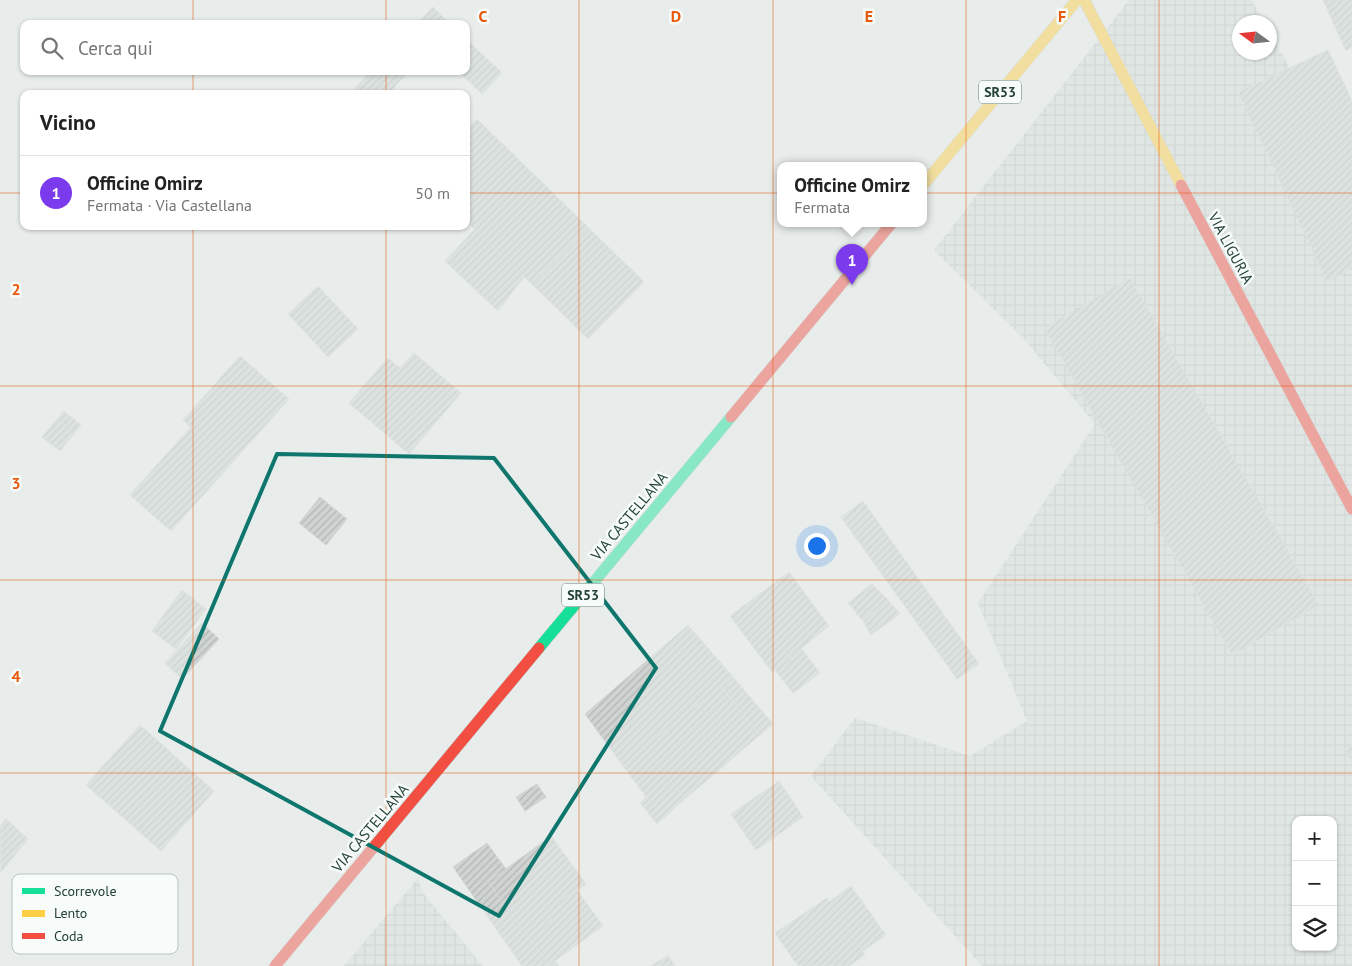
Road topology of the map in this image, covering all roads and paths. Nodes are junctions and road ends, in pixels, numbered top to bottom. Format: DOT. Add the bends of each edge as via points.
graph roads {
  1 [pos="1077,0"];
  2 [pos="1084,0"];
  3 [pos="927,180"];
  4 [pos="889,227"];
  5 [pos="1352,509"];
  6 [pos="275,966"];
  1 -- 3 [label="main road, SR53"];
  2 -- 5 [label="main road, VIA LIGURIA"];
  4 -- 6 [label="main road, VIA CASTELLANA / SR53"];
}
